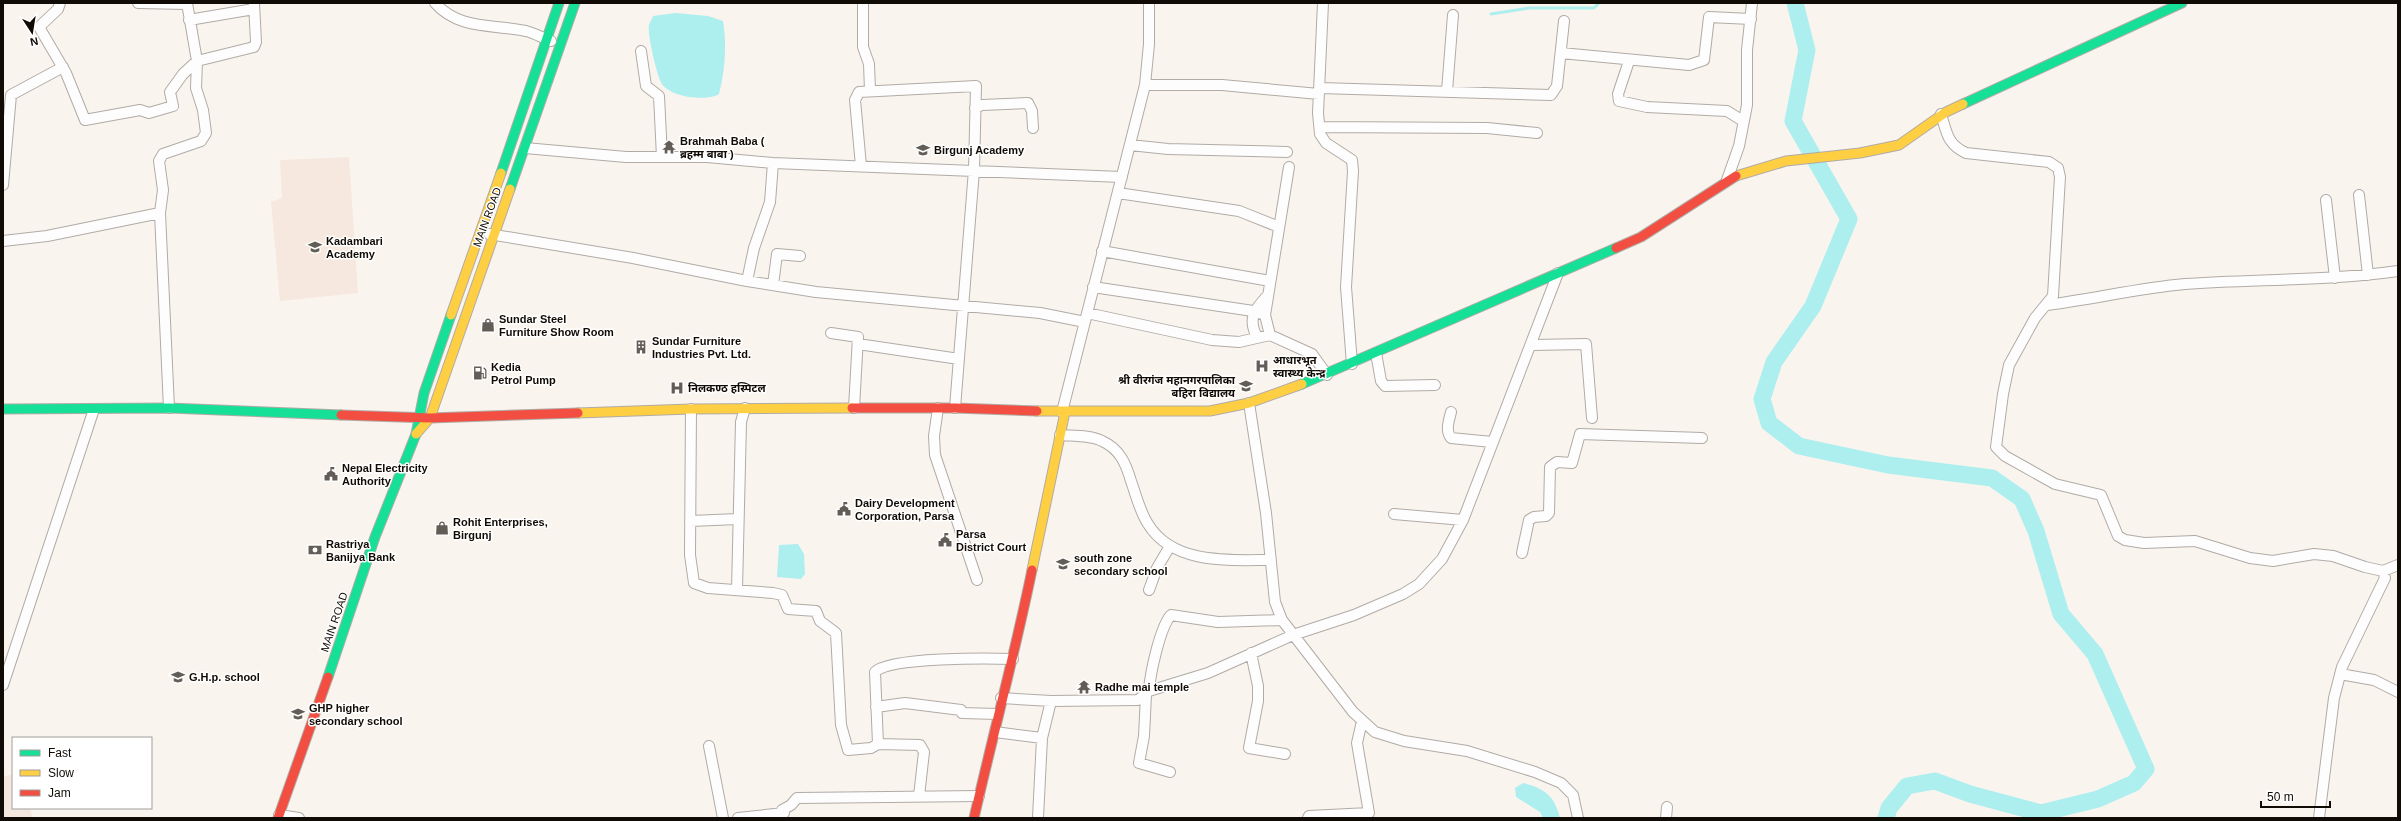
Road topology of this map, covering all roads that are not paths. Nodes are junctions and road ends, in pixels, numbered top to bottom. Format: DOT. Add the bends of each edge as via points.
graph roads {
  1 [pos="60,3"];
  2 [pos="138,3"];
  3 [pos="434,3"];
  4 [pos="559,3"];
  5 [pos="575,3"];
  6 [pos="863,3"];
  7 [pos="1149,3"];
  8 [pos="1323,3"];
  9 [pos="1752,3"];
  10 [pos="2182,3"];
  11 [pos="187,4"];
  12 [pos="254,6"];
  13 [pos="1453,14"];
  14 [pos="1751,19"];
  15 [pos="190,20"];
  16 [pos="1564,21"];
  17 [pos="547,39"];
  18 [pos="560,44"];
  19 [pos="641,50"];
  20 [pos="1561,53"];
  21 [pos="197,61"];
  22 [pos="1629,61"];
  23 [pos="63,67"];
  24 [pos="1145,85"];
  25 [pos="870,90"];
  26 [pos="1320,91"];
  27 [pos="1447,91"];
  28 [pos="975,108"];
  29 [pos="6,113"];
  30 [pos="1941,114"];
  31 [pos="1743,121"];
  32 [pos="1320,127"];
  33 [pos="1033,128"];
  34 [pos="1537,133"];
  35 [pos="1130,145"];
  36 [pos="525,148"];
  37 [pos="1287,152"];
  38 [pos="662,157"];
  39 [pos="773,163"];
  40 [pos="861,166"];
  41 [pos="1289,167"];
  42 [pos="974,170"];
  43 [pos="1122,177"];
  44 [pos="1727,180"];
  45 [pos="3,185"];
  46 [pos="1118,192"];
  47 [pos="2359,195"];
  48 [pos="2326,200"];
  49 [pos="160,213"];
  50 [pos="1279,227"];
  51 [pos="481,233"];
  52 [pos="493,235"];
  53 [pos="3,241"];
  54 [pos="1102,251"];
  55 [pos="800,256"];
  56 [pos="2398,271"];
  57 [pos="1558,273"];
  58 [pos="2368,275"];
  59 [pos="2335,278"];
  60 [pos="747,281"];
  61 [pos="1270,281"];
  62 [pos="773,285"];
  63 [pos="1093,287"];
  64 [pos="1268,295"];
  65 [pos="964,304"];
  66 [pos="2047,305"];
  67 [pos="1253,311"];
  68 [pos="1265,315"];
  69 [pos="1086,318"];
  70 [pos="831,333"];
  71 [pos="1270,335"];
  72 [pos="1257,337"];
  73 [pos="858,344"];
  74 [pos="1532,344"];
  75 [pos="1376,353"];
  76 [pos="959,359"];
  77 [pos="1352,364"];
  78 [pos="1327,375"];
  79 [pos="1435,385"];
  80 [pos="1249,403"];
  81 [pos="169,408"];
  82 [pos="745,408"];
  83 [pos="854,408"];
  84 [pos="938,408"];
  85 [pos="955,408"];
  86 [pos="3,409"];
  87 [pos="94,409"];
  88 [pos="691,409"];
  89 [pos="1063,412"];
  90 [pos="1451,412"];
  91 [pos="418,418"];
  92 [pos="430,418"];
  93 [pos="1592,418"];
  94 [pos="416,434"];
  95 [pos="1060,435"];
  96 [pos="1702,438"];
  97 [pos="1492,442"];
  98 [pos="1394,514"];
  99 [pos="738,518"];
  100 [pos="1463,520"];
  101 [pos="690,521"];
  102 [pos="1170,546"];
  103 [pos="1522,553"];
  104 [pos="1271,560"];
  105 [pos="2398,565"];
  106 [pos="2383,571"];
  107 [pos="977,580"];
  108 [pos="737,589"];
  109 [pos="1149,590"];
  110 [pos="1282,620"];
  111 [pos="1293,635"];
  112 [pos="1251,654"];
  113 [pos="1013,659"];
  114 [pos="2340,674"];
  115 [pos="3,685"];
  116 [pos="2398,692"];
  117 [pos="1148,693"];
  118 [pos="1002,698"];
  119 [pos="1051,701"];
  120 [pos="876,707"];
  121 [pos="998,714"];
  122 [pos="1362,721"];
  123 [pos="995,732"];
  124 [pos="1042,738"];
  125 [pos="878,744"];
  126 [pos="709,746"];
  127 [pos="1285,754"];
  128 [pos="1170,772"];
  129 [pos="919,796"];
  130 [pos="979,796"];
  131 [pos="1667,807"];
  132 [pos="784,816"];
  133 [pos="278,817"];
  134 [pos="299,818"];
  135 [pos="723,818"];
  136 [pos="738,818"];
  137 [pos="974,818"];
  138 [pos="1038,818"];
  139 [pos="1308,818"];
  140 [pos="1578,818"];
  141 [pos="1666,818"];
  142 [pos="2319,818"];
  1 -- 23 [label="street" via="58,9 39,27"];
  2 -- 11 [label="street"];
  3 -- 17 [label="street" via="450,17 461,22 527,31"];
  4 -- 17 [label="main road, MAIN ROAD"];
  5 -- 18 [label="main road, MAIN ROAD"];
  6 -- 25 [label="street" via="863,47 869,64"];
  7 -- 24 [label="street"];
  8 -- 26 [label="street"];
  9 -- 14 [label="street"];
  10 -- 30 [label="main road"];
  11 -- 15 [label="street"];
  12 -- 15 [label="street"];
  12 -- 21 [label="street" via="254,47"];
  13 -- 27 [label="street"];
  14 -- 22 [label="street" via="1709,18 1704,60 1679,66"];
  14 -- 31 [label="street"];
  15 -- 21 [label="street"];
  16 -- 20 [label="street"];
  17 -- 18 [label="street"];
  17 -- 51 [label="main road, MAIN ROAD"];
  18 -- 36 [label="main road, MAIN ROAD"];
  19 -- 38 [label="street" via="646,86 659,96"];
  20 -- 22 [label="street"];
  20 -- 27 [label="street" via="1557,86 1550,94"];
  21 -- 23 [label="street" via="183,74 170,92 173,106 149,113 140,110 85,120"];
  21 -- 49 [label="street" via="196,88 203,110 206,133 201,141 163,154 159,161 163,190"];
  22 -- 31 [label="street" via="1618,94 1619,102 1647,107 1727,111"];
  23 -- 29 [label="street" via="11,95"];
  24 -- 26 [label="street"];
  24 -- 35 [label="street"];
  25 -- 28 [label="street" via="976,86"];
  25 -- 40 [label="street" via="859,92 855,100"];
  26 -- 27 [label="street"];
  26 -- 32 [label="street"];
  28 -- 33 [label="street" via="982,105 1028,103 1032,111"];
  28 -- 42 [label="street"];
  29 -- 45 [label="street"];
  30 -- 44 [label="main road" via="1916,135 1899,145 1860,153 1786,161"];
  30 -- 66 [label="street" via="1954,148 1966,153 2049,162 2058,168 2060,177 2054,284 2053,296"];
  31 -- 44 [label="street" via="1739,146"];
  32 -- 34 [label="street" via="1487,128"];
  32 -- 77 [label="street" via="1320,134 1326,143 1352,160 1346,287"];
  35 -- 37 [label="street" via="1168,149"];
  35 -- 43 [label="street"];
  36 -- 38 [label="street" via="626,157"];
  36 -- 52 [label="main road, MAIN ROAD"];
  38 -- 39 [label="street" via="707,157"];
  39 -- 40 [label="street"];
  39 -- 60 [label="street" via="770,202 754,248"];
  40 -- 42 [label="street"];
  41 -- 50 [label="street"];
  42 -- 43 [label="street"];
  42 -- 65 [label="street"];
  43 -- 46 [label="street"];
  44 -- 57 [label="main road" via="1690,207 1641,237"];
  46 -- 50 [label="street" via="1239,211"];
  46 -- 54 [label="street"];
  47 -- 58 [label="street"];
  48 -- 59 [label="street"];
  49 -- 53 [label="street" via="47,236"];
  49 -- 81 [label="street"];
  50 -- 61 [label="street"];
  51 -- 52 [label="street"];
  51 -- 91 [label="main road, MAIN ROAD"];
  52 -- 60 [label="street" via="633,258"];
  52 -- 92 [label="main road, MAIN ROAD"];
  54 -- 61 [label="street"];
  54 -- 63 [label="street"];
  55 -- 62 [label="street" via="777,254"];
  56 -- 58 [label="street"];
  57 -- 74 [label="street"];
  57 -- 75 [label="main road"];
  58 -- 59 [label="street"];
  59 -- 66 [label="street" via="2186,284 2135,289 2087,300"];
  60 -- 62 [label="street"];
  61 -- 64 [label="street"];
  62 -- 65 [label="street" via="816,292"];
  63 -- 67 [label="street"];
  63 -- 69 [label="street"];
  64 -- 67 [label="street"];
  64 -- 68 [label="street"];
  65 -- 69 [label="street"];
  65 -- 76 [label="street"];
  66 -- 106 [label="street" via="2035,318 2009,365 1996,435 1996,447 2005,456 2055,484 2101,495 2118,536 2125,540 2144,543 2195,541 2250,558 2273,561 2314,554 2333,556"];
  67 -- 68 [label="street"];
  67 -- 72 [label="street" via="1252,327"];
  68 -- 71 [label="street"];
  69 -- 72 [label="street" via="1212,340 1238,342"];
  69 -- 89 [label="street"];
  70 -- 73 [label="street" via="858,337"];
  71 -- 72 [label="street"];
  71 -- 78 [label="street" via="1312,354"];
  73 -- 76 [label="street"];
  73 -- 83 [label="street"];
  74 -- 93 [label="street" via="1586,344"];
  74 -- 97 [label="street"];
  75 -- 77 [label="main road"];
  75 -- 79 [label="street" via="1381,381 1385,386"];
  76 -- 85 [label="street"];
  77 -- 78 [label="main road"];
  78 -- 80 [label="main road"];
  80 -- 89 [label="main road" via="1210,410"];
  80 -- 104 [label="street"];
  81 -- 87 [label="main road"];
  81 -- 91 [label="main road"];
  82 -- 83 [label="main road"];
  82 -- 88 [label="main road"];
  82 -- 99 [label="street" via="740,422"];
  83 -- 84 [label="main road"];
  84 -- 85 [label="main road"];
  84 -- 107 [label="street" via="934,436 935,455"];
  85 -- 89 [label="main road"];
  86 -- 87 [label="main road"];
  87 -- 115 [label="street"];
  88 -- 92 [label="main road"];
  88 -- 101 [label="street"];
  89 -- 95 [label="main road"];
  90 -- 97 [label="street" via="1447,426 1450,438"];
  91 -- 92 [label="main road"];
  91 -- 94 [label="main road, MAIN ROAD"];
  92 -- 94 [label="main road, MAIN ROAD"];
  94 -- 133 [label="main road, MAIN ROAD" via="375,537"];
  95 -- 102 [label="street" via="1101,440 1114,449 1125,461 1148,525"];
  95 -- 113 [label="main road"];
  96 -- 103 [label="street" via="1580,434 1572,463 1558,462 1550,467 1549,512 1546,516 1529,520"];
  97 -- 100 [label="street"];
  98 -- 100 [label="street"];
  99 -- 101 [label="street"];
  99 -- 108 [label="street"];
  100 -- 111 [label="street" via="1442,559 1419,584 1403,594 1354,615"];
  101 -- 108 [label="street" via="690,555 694,583 708,588"];
  102 -- 104 [label="street" via="1219,561"];
  102 -- 109 [label="street" via="1157,568"];
  104 -- 110 [label="street" via="1275,602"];
  105 -- 106 [label="street"];
  106 -- 114 [label="street" via="2385,578"];
  108 -- 125 [label="street" via="782,595 788,609 816,611 820,621 836,633 841,725 848,750 871,748"];
  110 -- 111 [label="street"];
  110 -- 117 [label="street" via="1218,622 1171,615 1165,623 1154,658"];
  111 -- 112 [label="street"];
  111 -- 122 [label="street"];
  112 -- 117 [label="street" via="1208,673"];
  112 -- 127 [label="street" via="1258,686 1258,701 1249,748"];
  113 -- 118 [label="main road"];
  113 -- 120 [label="street" via="983,657 897,663 878,669 875,672"];
  114 -- 116 [label="street" via="2374,680"];
  114 -- 142 [label="street" via="2334,698"];
  117 -- 119 [label="street" via="1138,700"];
  117 -- 128 [label="street" via="1139,763"];
  118 -- 119 [label="street"];
  118 -- 121 [label="main road"];
  119 -- 124 [label="street"];
  120 -- 121 [label="street" via="905,703 961,710 962,714"];
  120 -- 125 [label="street"];
  121 -- 123 [label="main road"];
  122 -- 139 [label="street" via="1357,743 1369,813"];
  122 -- 140 [label="street" via="1375,732 1404,741 1466,751 1536,772 1561,783 1573,795"];
  123 -- 124 [label="street"];
  123 -- 130 [label="main road"];
  124 -- 138 [label="street"];
  125 -- 129 [label="street" via="920,745 924,752"];
  126 -- 135 [label="street"];
  129 -- 130 [label="street"];
  129 -- 132 [label="street" via="797,798 791,806 782,810"];
  130 -- 137 [label="main road"];
  131 -- 141 [label="street"];
  132 -- 136 [label="street"];
  133 -- 134 [label="street"];
}
